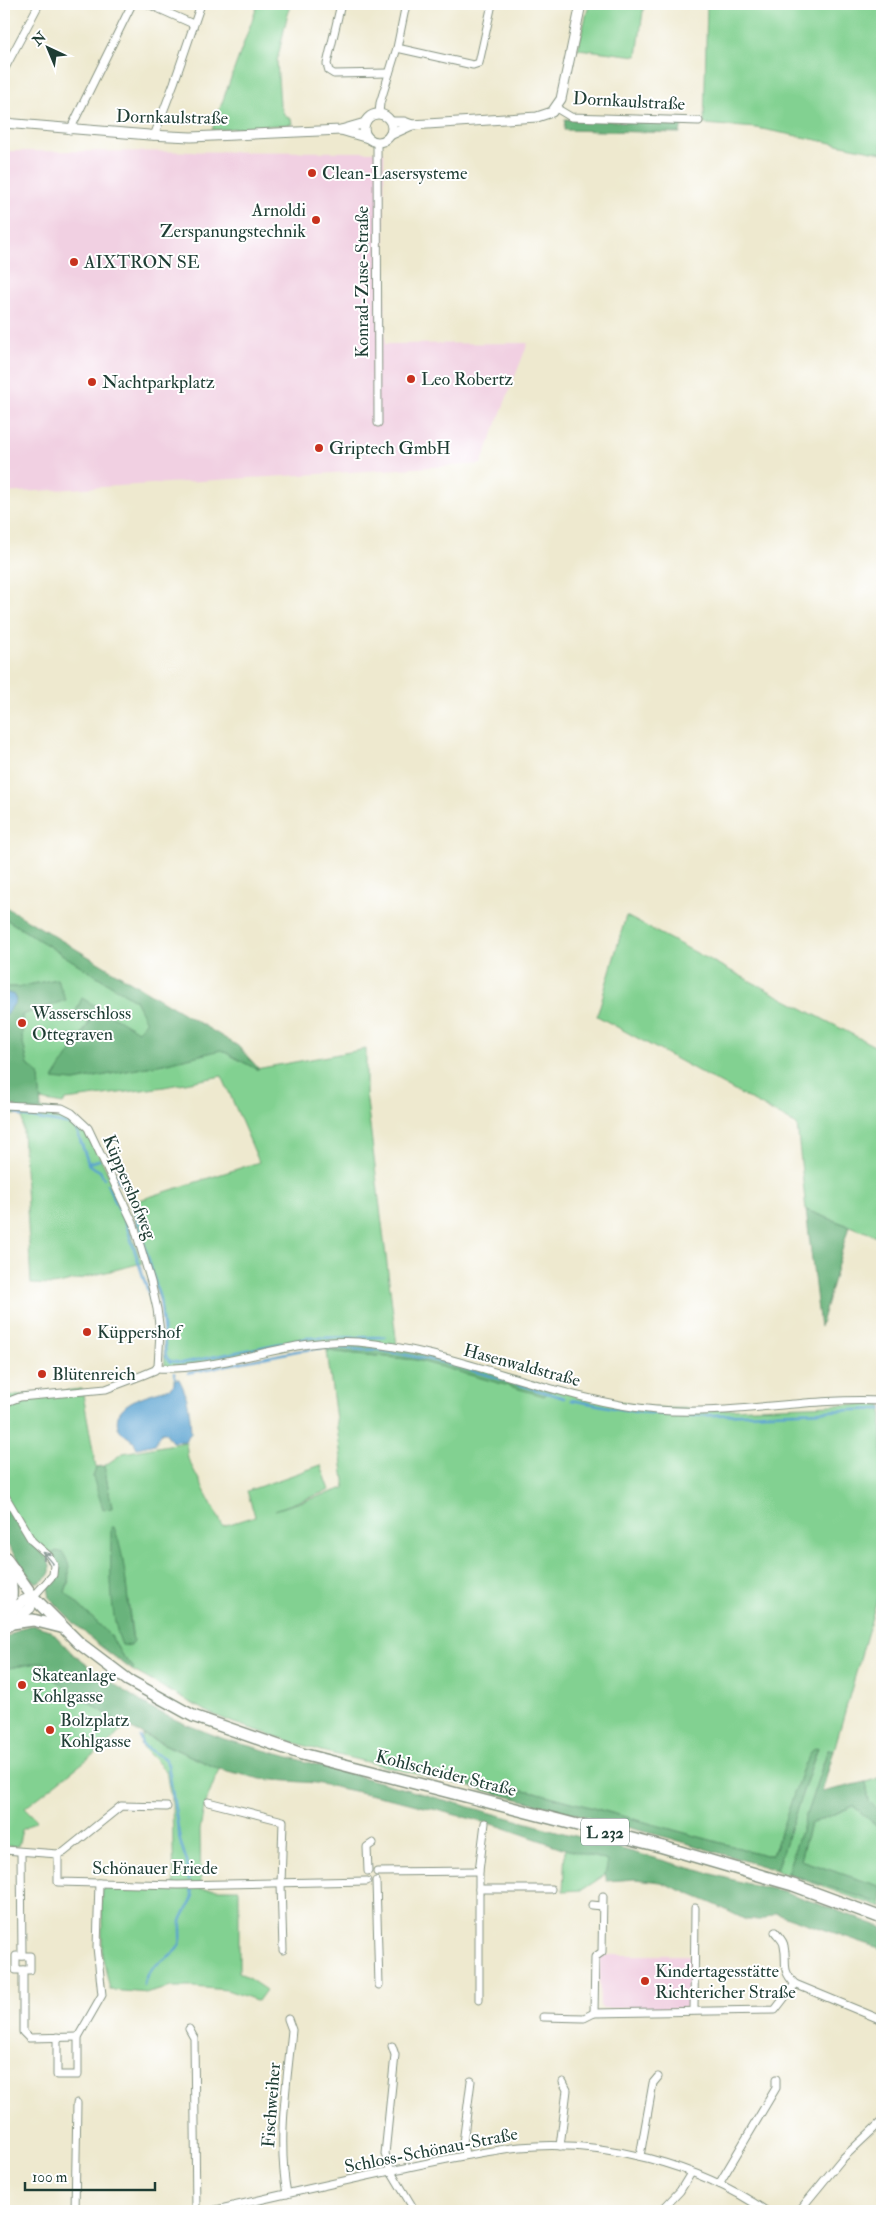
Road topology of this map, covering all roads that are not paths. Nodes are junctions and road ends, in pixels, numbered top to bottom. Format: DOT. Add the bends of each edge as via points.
graph roads {
  1 [pos="39,4"];
  2 [pos="132,4"];
  3 [pos="148,4"];
  4 [pos="201,4"];
  5 [pos="340,4"];
  6 [pos="406,4"];
  7 [pos="492,4"];
  8 [pos="581,4"];
  9 [pos="193,24"];
  10 [pos="397,48"];
  11 [pos="4,70"];
  12 [pos="389,73"];
  13 [pos="556,108"];
  14 [pos="379,114"];
  15 [pos="699,121"];
  16 [pos="391,122"];
  17 [pos="365,123"];
  18 [pos="4,124"];
  19 [pos="412,125"];
  20 [pos="70,130"];
  21 [pos="341,130"];
  22 [pos="390,135"];
  23 [pos="154,136"];
  24 [pos="368,138"];
  25 [pos="377,142"];
  26 [pos="378,423"];
  27 [pos="4,1105"];
  28 [pos="157,1368"];
  29 [pos="882,1401"];
  30 [pos="4,1403"];
  31 [pos="4,1494"];
  32 [pos="5,1559"];
  33 [pos="33,1597"];
  34 [pos="7,1622"];
  35 [pos="61,1626"];
  36 [pos="208,1802"];
  37 [pos="167,1807"];
  38 [pos="485,1823"];
  39 [pos="373,1843"];
  40 [pos="4,1850"];
  41 [pos="21,1852"];
  42 [pos="58,1854"];
  43 [pos="368,1871"];
  44 [pos="480,1871"];
  45 [pos="377,1872"];
  46 [pos="367,1881"];
  47 [pos="376,1882"];
  48 [pos="99,1883"];
  49 [pos="281,1884"];
  50 [pos="479,1889"];
  51 [pos="552,1889"];
  52 [pos="602,1896"];
  53 [pos="592,1905"];
  54 [pos="602,1906"];
  55 [pos="695,1908"];
  56 [pos="882,1918"];
  57 [pos="775,1932"];
  58 [pos="283,1950"];
  59 [pos="795,1984"];
  60 [pos="379,1985"];
  61 [pos="479,2000"];
  62 [pos="694,2010"];
  63 [pos="594,2013"];
  64 [pos="542,2017"];
  65 [pos="288,2019"];
  66 [pos="882,2020"];
  67 [pos="189,2029"];
  68 [pos="57,2037"];
  69 [pos="78,2037"];
  70 [pos="392,2046"];
  71 [pos="658,2077"];
  72 [pos="776,2079"];
  73 [pos="471,2081"];
  74 [pos="563,2082"];
  75 [pos="77,2103"];
  76 [pos="882,2121"];
  77 [pos="560,2146"];
  78 [pos="465,2155"];
  79 [pos="640,2156"];
  80 [pos="391,2171"];
  81 [pos="691,2173"];
  82 [pos="719,2184"];
  83 [pos="287,2194"];
  84 [pos="242,2208"];
  85 [pos="76,2211"];
  86 [pos="196,2211"];
  87 [pos="212,2211"];
  88 [pos="415,2211"];
  89 [pos="661,2211"];
  90 [pos="766,2211"];
  91 [pos="799,2211"];
  1 -- 11 [label="street"];
  2 -- 20 [label="street"];
  3 -- 9 [label="street"];
  4 -- 9 [label="street"];
  5 -- 12 [label="street" via="328,70 334,74"];
  6 -- 10 [label="street"];
  7 -- 10 [label="street" via="479,63 473,65"];
  8 -- 13 [label="street" via="561,99"];
  9 -- 23 [label="street"];
  10 -- 12 [label="street"];
  12 -- 14 [label="street"];
  13 -- 15 [label="street, Dornkaulstraße" via="571,117"];
  13 -- 19 [label="street, Dornkaulstraße" via="537,117"];
  14 -- 16 [label="street"];
  14 -- 17 [label="street" via="370,116"];
  16 -- 19 [label="street, Dornkaulstraße"];
  16 -- 22 [label="street"];
  17 -- 21 [label="street, Dornkaulstraße"];
  17 -- 24 [label="street" via="364,131"];
  18 -- 20 [label="street, Dornkaulstraße"];
  19 -- 22 [label="street, Dornkaulstraße"];
  20 -- 23 [label="street, Dornkaulstraße"];
  21 -- 23 [label="street, Dornkaulstraße"];
  21 -- 24 [label="street, Dornkaulstraße"];
  22 -- 25 [label="street"];
  24 -- 25 [label="street"];
  25 -- 26 [label="street, Konrad-Zuse-Straße"];
  27 -- 28 [label="street, Küppershofweg" via="62,1108 88,1128 134,1225 151,1282 160,1332"];
  28 -- 29 [label="street, Hasenwaldstraße" via="191,1367 316,1343 357,1342 406,1349 592,1399 657,1410"];
  28 -- 30 [label="street" via="125,1384 106,1389 28,1396"];
  33 -- 31 [label="street, one-way" via="53,1575 54,1565 32,1541"];
  32 -- 33 [label="main road, L 232"];
  32 -- 34 [label="main road" via="12,1589"];
  33 -- 34 [label="main road" via="23,1601"];
  33 -- 35 [label="main road, Kohlscheider Straße / L 232"];
  34 -- 35 [label="main road" via="33,1620"];
  35 -- 56 [label="main road, Kohlscheider Straße / L 232" via="128,1680 164,1702 226,1729 317,1758 663,1846 793,1885"];
  36 -- 49 [label="street" via="282,1821"];
  37 -- 42 [label="street, Schönauer Friede" via="121,1806"];
  38 -- 44 [label="street"];
  39 -- 43 [label="street" via="367,1847"];
  40 -- 41 [label="street"];
  41 -- 42 [label="street"];
  41 -- 68 [label="street" via="22,1956 16,1956 16,1970 23,1970 23,2032 29,2038"];
  42 -- 48 [label="street, Schönauer Friede" via="58,1882"];
  44 -- 45 [label="street"];
  44 -- 50 [label="street"];
  46 -- 49 [label="street, Schönauer Friede"];
  47 -- 60 [label="street"];
  48 -- 49 [label="street, Schönauer Friede"];
  48 -- 69 [label="street" via="97,1947 102,1995"];
  49 -- 58 [label="street"];
  50 -- 51 [label="street"];
  50 -- 61 [label="street"];
  52 -- 54 [label="street"];
  53 -- 54 [label="street"];
  54 -- 63 [label="street" via="602,1952 595,1957"];
  55 -- 62 [label="street"];
  57 -- 59 [label="street" via="784,1944 784,1968"];
  59 -- 62 [label="street" via="775,2010"];
  59 -- 66 [label="street"];
  62 -- 63 [label="street" via="687,2013"];
  63 -- 64 [label="street" via="584,2018"];
  65 -- 83 [label="street, Fischweiher" via="292,2030 282,2141 282,2169"];
  67 -- 86 [label="street" via="194,2038"];
  68 -- 69 [label="street"];
  68 -- 69 [label="street" via="58,2075 78,2075"];
  70 -- 80 [label="street" via="395,2055 385,2154"];
  71 -- 79 [label="street" via="652,2083"];
  72 -- 82 [label="street" via="776,2088"];
  73 -- 78 [label="street" via="463,2143"];
  74 -- 77 [label="street" via="567,2090"];
  75 -- 85 [label="street"];
  76 -- 91 [label="street" via="841,2160"];
  77 -- 78 [label="street, Schloss-Schönau-Straße" via="522,2147"];
  77 -- 79 [label="street, Schloss-Schönau-Straße"];
  78 -- 80 [label="street, Schloss-Schönau-Straße"];
  79 -- 81 [label="street, Schloss-Schönau-Straße"];
  80 -- 83 [label="street, Schloss-Schönau-Straße"];
  80 -- 88 [label="street"];
  81 -- 82 [label="street, Schloss-Schönau-Straße"];
  81 -- 89 [label="street" via="680,2191"];
  82 -- 90 [label="street, Schloss-Schönau-Straße"];
  83 -- 84 [label="street, Schloss-Schönau-Straße"];
  84 -- 87 [label="street, Schloss-Schönau-Straße"];
}
